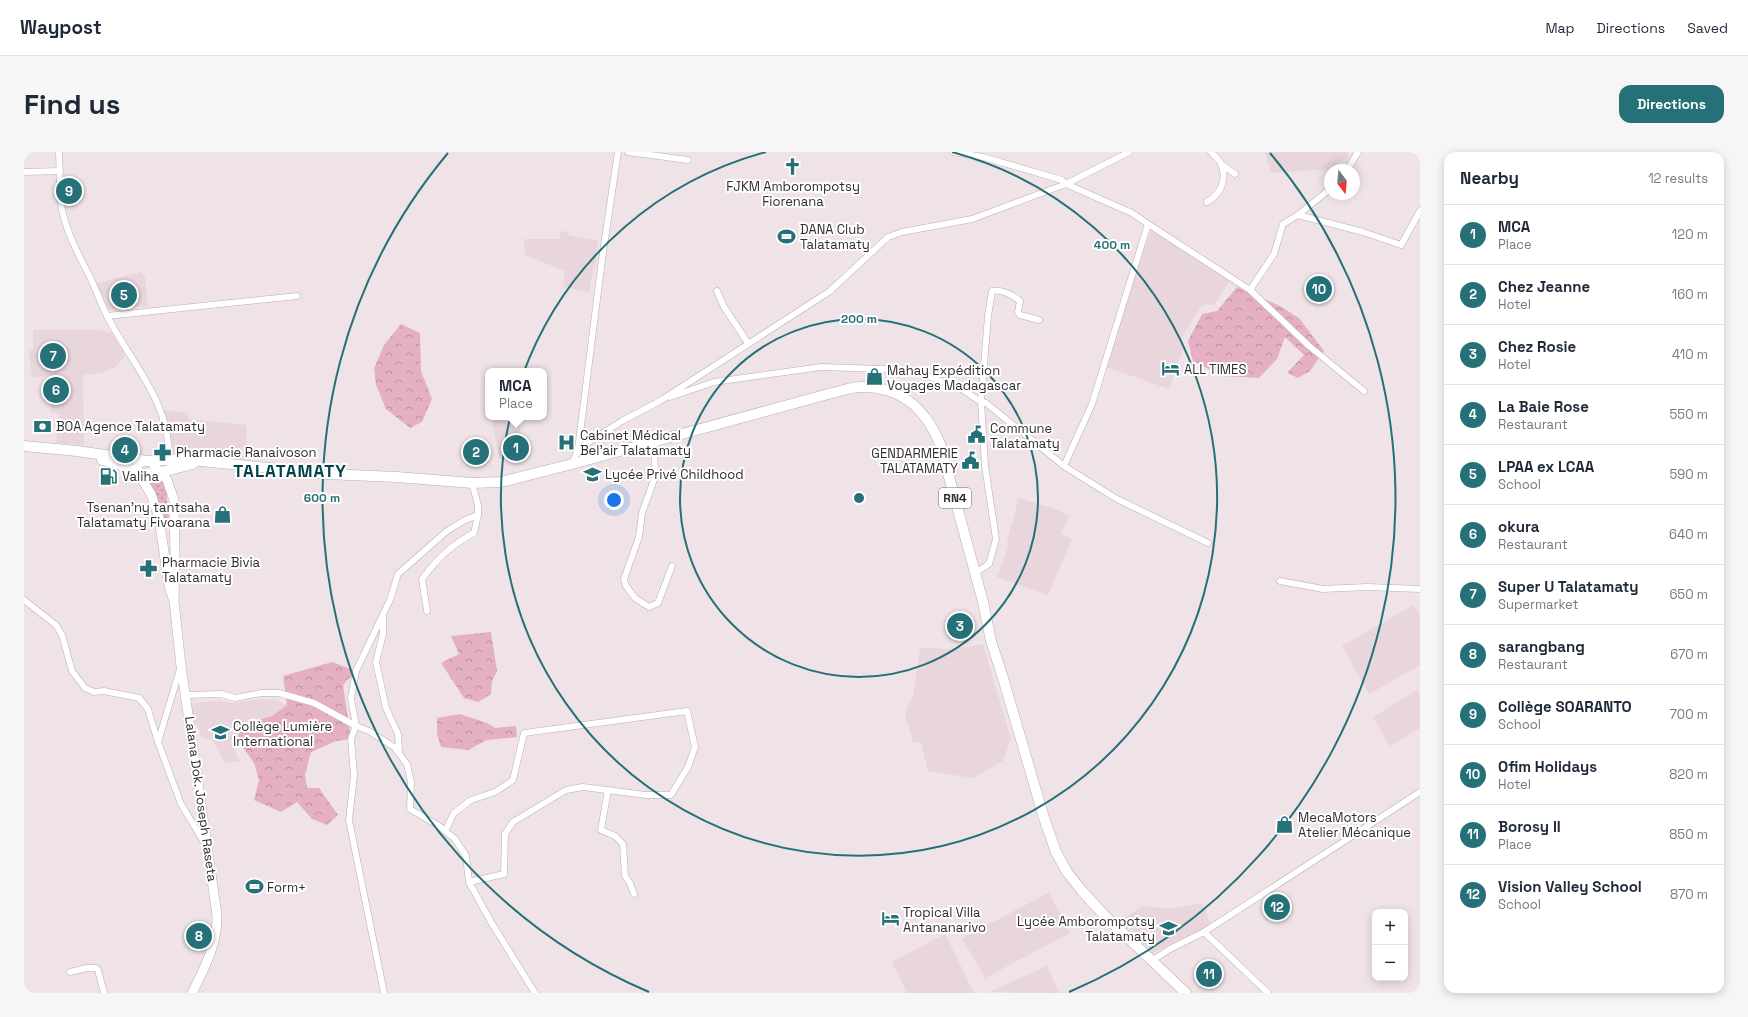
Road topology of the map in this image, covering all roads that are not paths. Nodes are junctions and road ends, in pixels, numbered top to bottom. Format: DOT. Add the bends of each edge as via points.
graph roads {
  1 [pos="60,152"];
  2 [pos="618,152"];
  3 [pos="628,152"];
  4 [pos="953,152"];
  5 [pos="1129,152"];
  6 [pos="1211,152"];
  7 [pos="1358,152"];
  8 [pos="688,160"];
  9 [pos="1221,164"];
  10 [pos="1351,164"];
  11 [pos="60,171"];
  12 [pos="24,172"];
  13 [pos="1235,174"];
  14 [pos="1066,184"];
  15 [pos="1324,194"];
  16 [pos="1207,202"];
  17 [pos="1420,211"];
  18 [pos="1298,215"];
  19 [pos="1148,224"];
  20 [pos="1250,290"];
  21 [pos="717,292"];
  22 [pos="297,296"];
  23 [pos="108,316"];
  24 [pos="1039,320"];
  25 [pos="748,343"];
  26 [pos="1364,391"];
  27 [pos="660,401"];
  28 [pos="981,402"];
  29 [pos="654,441"];
  30 [pos="24,446"];
  31 [pos="578,449"];
  32 [pos="24,452"];
  33 [pos="147,461"];
  34 [pos="572,464"];
  35 [pos="1064,466"];
  36 [pos="166,470"];
  37 [pos="137,473"];
  38 [pos="472,483"];
  39 [pos="478,515"];
  40 [pos="174,522"];
  41 [pos="160,526"];
  42 [pos="1208,543"];
  43 [pos="672,566"];
  44 [pos="975,573"];
  45 [pos="1280,581"];
  46 [pos="1420,589"];
  47 [pos="24,600"];
  48 [pos="174,601"];
  49 [pos="427,611"];
  50 [pos="383,614"];
  51 [pos="181,666"];
  52 [pos="186,695"];
  53 [pos="356,726"];
  54 [pos="158,742"];
  55 [pos="399,753"];
  56 [pos="608,790"];
  57 [pos="1420,792"];
  58 [pos="445,831"];
  59 [pos="208,848"];
  60 [pos="469,882"];
  61 [pos="634,894"];
  62 [pos="1204,932"];
  63 [pos="1152,960"];
  64 [pos="70,972"];
  65 [pos="104,993"];
  66 [pos="192,993"];
  67 [pos="384,993"];
  68 [pos="535,993"];
  69 [pos="1186,993"];
  70 [pos="1268,993"];
  1 -- 11 [label="street"];
  2 -- 31 [label="street"];
  3 -- 8 [label="street"];
  4 -- 14 [label="street" via="983,157 1062,180"];
  5 -- 14 [label="street"];
  6 -- 9 [label="street"];
  7 -- 10 [label="street"];
  9 -- 13 [label="street"];
  9 -- 16 [label="street" via="1224,178 1222,185 1213,199"];
  11 -- 12 [label="street"];
  11 -- 23 [label="street" via="63,210 74,246"];
  14 -- 19 [label="street" via="1132,213"];
  14 -- 25 [label="street" via="972,218 888,237 830,291"];
  15 -- 18 [label="street"];
  17 -- 18 [label="street" via="1401,245"];
  18 -- 20 [label="street" via="1283,224 1274,254"];
  19 -- 20 [label="street"];
  19 -- 35 [label="street" via="1092,404"];
  20 -- 26 [label="street" via="1310,346"];
  21 -- 25 [label="street" via="724,308"];
  22 -- 23 [label="street"];
  23 -- 36 [label="street" via="161,410 168,436"];
  24 -- 28 [label="street" via="1020,315 1020,301 1017,298 1002,291 992,290"];
  25 -- 27 [label="street"];
  27 -- 28 [label="street" via="714,382 821,367 912,370 962,389"];
  27 -- 31 [label="street"];
  28 -- 35 [label="street" via="986,403"];
  28 -- 44 [label="street" via="985,466 996,539 989,564"];
  29 -- 34 [label="main road, RN4"];
  29 -- 43 [label="street" via="655,477 642,513 639,537 624,579 626,586 635,598 649,607 658,603"];
  29 -- 44 [label="main road, RN4" via="859,387 879,389 903,397 918,407 940,444"];
  30 -- 33 [label="main road" via="77,450"];
  31 -- 34 [label="street"];
  32 -- 37 [label="main road" via="99,460 118,464"];
  33 -- 36 [label="main road"];
  33 -- 36 [label="main road"];
  33 -- 37 [label="main road" via="138,465"];
  34 -- 38 [label="main road, RN4" via="501,482"];
  35 -- 42 [label="street" via="1117,500"];
  36 -- 37 [label="main road"];
  36 -- 38 [label="main road" via="206,461 326,474"];
  36 -- 40 [label="main road" via="174,500"];
  37 -- 41 [label="main road" via="151,494"];
  38 -- 39 [label="street"];
  39 -- 49 [label="street" via="474,533 438,558 422,579"];
  39 -- 50 [label="street" via="446,531 398,574"];
  40 -- 41 [label="main road"];
  40 -- 48 [label="main road"];
  41 -- 48 [label="main road" via="169,586"];
  44 -- 63 [label="main road, RN4" via="991,641 1056,852 1082,891"];
  45 -- 46 [label="street" via="1323,589"];
  47 -- 54 [label="street" via="56,625 62,635 72,671 85,688 94,692 104,691 139,698 148,709"];
  48 -- 51 [label="main road, Lalana Dok. Joseph Raseta"];
  50 -- 53 [label="street" via="356,671 350,698"];
  50 -- 55 [label="street" via="383,634 376,662 386,708 398,734"];
  51 -- 52 [label="main road, Lalana Dok. Joseph Raseta"];
  51 -- 54 [label="street"];
  52 -- 53 [label="street" via="221,694 235,698 261,693 279,693 314,703"];
  52 -- 59 [label="main road, Lalana Dok. Joseph Raseta"];
  53 -- 55 [label="street" via="369,731"];
  53 -- 67 [label="street" via="351,739 354,775 349,820"];
  54 -- 59 [label="street" via="181,804"];
  55 -- 58 [label="street" via="407,764 411,782 410,809"];
  56 -- 58 [label="street" via="671,795 688,767 695,748 687,711 524,733 513,780 495,792 471,800 454,812"];
  56 -- 60 [label="street" via="583,787 566,790 513,822 505,834 504,874"];
  56 -- 61 [label="street" via="601,830 615,836 623,844 625,876"];
  57 -- 62 [label="street"];
  58 -- 60 [label="street" via="455,839 466,856"];
  59 -- 66 [label="main road, Lalana Dok. Joseph Raseta" via="217,925 207,962"];
  60 -- 68 [label="street"];
  62 -- 63 [label="street"];
  62 -- 70 [label="street"];
  63 -- 69 [label="main road, RN4"];
  64 -- 65 [label="street" via="96,968"];
}
